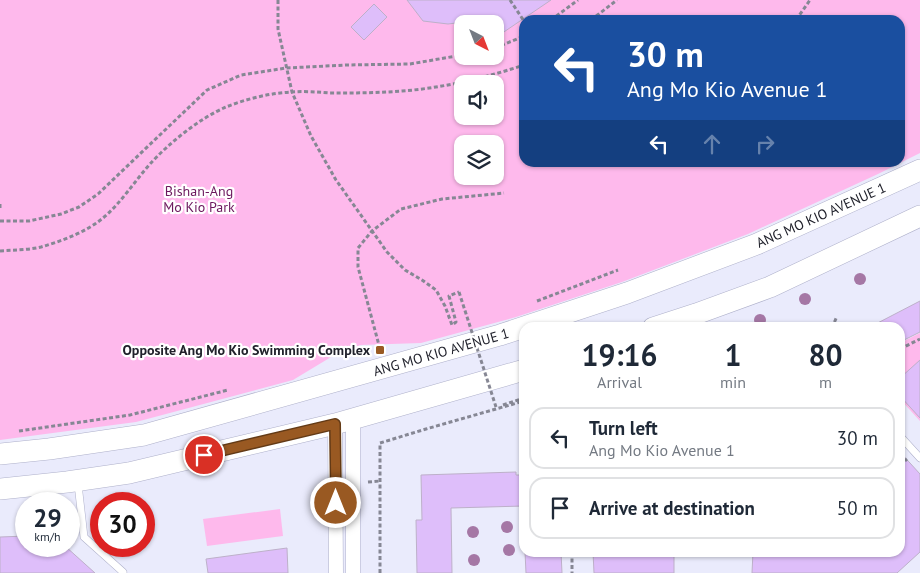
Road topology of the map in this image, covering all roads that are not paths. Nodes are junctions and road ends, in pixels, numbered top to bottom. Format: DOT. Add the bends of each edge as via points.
graph roads {
  1 [pos="920,170"];
  2 [pos="920,216"];
  3 [pos="539,322"];
  4 [pos="672,322"];
  5 [pos="519,329"];
  6 [pos="519,371"];
  7 [pos="344,421"];
  8 [pos="905,442"];
  9 [pos="0,454"];
  10 [pos="920,458"];
  11 [pos="77,481"];
  12 [pos="0,489"];
  13 [pos="123,572"];
  14 [pos="336,573"];
  15 [pos="353,573"];
  1 -- 3 [label="main road, ANG MO KIO AVENUE 1" via="757,244"];
  2 -- 4 [label="main road" via="770,287"];
  5 -- 9 [label="main road, ANG MO KIO AVENUE 1" via="144,435"];
  6 -- 7 [label="main road"];
  7 -- 11 [label="main road" via="129,473"];
  7 -- 14 [label="street"];
  7 -- 15 [label="street"];
  8 -- 10 [label="lane"];
  11 -- 12 [label="main road"];
  11 -- 13 [label="lane" via="84,537"];
}
